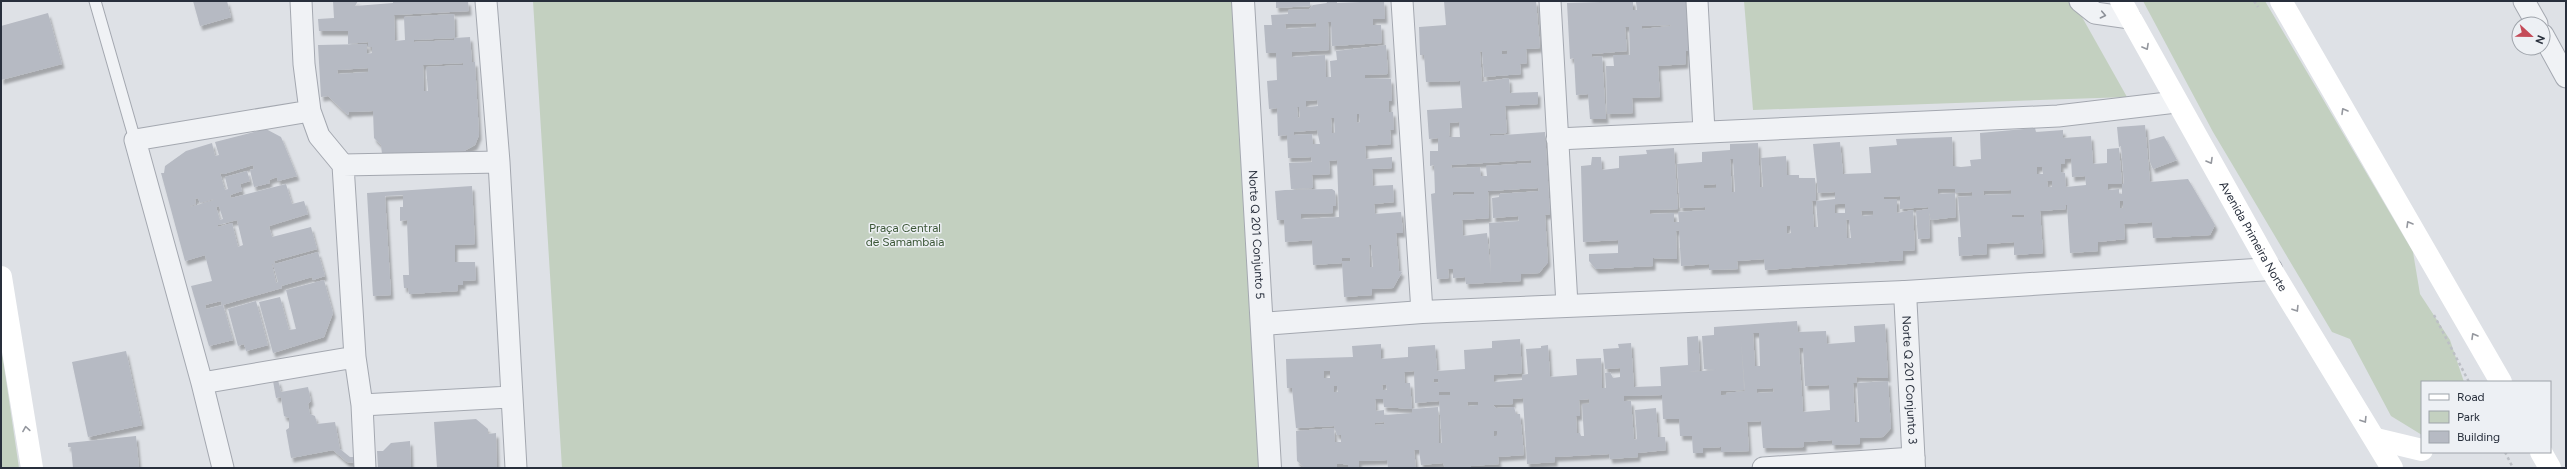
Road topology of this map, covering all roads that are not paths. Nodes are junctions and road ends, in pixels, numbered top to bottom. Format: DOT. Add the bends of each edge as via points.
graph roads {
  1 [pos="95,1"];
  2 [pos="301,1"];
  3 [pos="486,1"];
  4 [pos="1243,1"];
  5 [pos="1402,1"];
  6 [pos="1550,1"];
  7 [pos="1697,1"];
  8 [pos="2080,1"];
  9 [pos="2281,1"];
  10 [pos="2524,1"];
  11 [pos="2125,9"];
  12 [pos="2532,16"];
  13 [pos="2551,49"];
  14 [pos="2566,76"];
  15 [pos="2176,102"];
  16 [pos="310,111"];
  17 [pos="1704,132"];
  18 [pos="1558,139"];
  19 [pos="135,140"];
  20 [pos="499,162"];
  21 [pos="343,165"];
  22 [pos="2271,269"];
  23 [pos="1,277"];
  24 [pos="1905,292"];
  25 [pos="1567,305"];
  26 [pos="1422,312"];
  27 [pos="1262,324"];
  28 [pos="355,357"];
  29 [pos="2488,372"];
  30 [pos="2500,381"];
  31 [pos="202,383"];
  32 [pos="512,397"];
  33 [pos="362,405"];
  34 [pos="2376,439"];
  35 [pos="2421,450"];
  36 [pos="2541,453"];
  37 [pos="1914,463"];
  38 [pos="32,468"];
  39 [pos="223,468"];
  40 [pos="365,468"];
  41 [pos="516,468"];
  42 [pos="1270,468"];
  43 [pos="1763,468"];
  44 [pos="2392,468"];
  45 [pos="2550,468"];
  1 -- 19 [label="lane"];
  2 -- 16 [label="street"];
  3 -- 20 [label="street"];
  4 -- 27 [label="street, Norte Q 201 Conjunto 5"];
  5 -- 26 [label="street"];
  6 -- 18 [label="street"];
  7 -- 17 [label="street"];
  8 -- 11 [label="street, one-way" via="2095,13"];
  29 -- 9 [label="main road, one-way"];
  10 -- 12 [label="street"];
  11 -- 15 [label="main road, Avenida Primeira Norte, one-way"];
  13 -- 14 [label="street"];
  15 -- 17 [label="street" via="2058,116"];
  15 -- 22 [label="main road, Avenida Primeira Norte, one-way"];
  16 -- 19 [label="street"];
  16 -- 21 [label="street" via="319,136"];
  17 -- 18 [label="street"];
  18 -- 25 [label="street"];
  19 -- 31 [label="street"];
  20 -- 21 [label="street"];
  20 -- 32 [label="street"];
  21 -- 28 [label="street"];
  22 -- 24 [label="street"];
  22 -- 34 [label="main road, Avenida Primeira Norte, one-way"];
  38 -- 23 [label="main road, one-way"];
  24 -- 25 [label="street"];
  24 -- 37 [label="street, Norte Q 201 Conjunto 3"];
  25 -- 26 [label="street"];
  26 -- 27 [label="street"];
  27 -- 42 [label="street, Norte Q 201 Conjunto 5"];
  28 -- 31 [label="street"];
  28 -- 33 [label="street"];
  29 -- 30 [label="main road"];
  31 -- 39 [label="street"];
  32 -- 33 [label="street"];
  32 -- 41 [label="street"];
  33 -- 40 [label="street"];
  34 -- 35 [label="main road"];
  34 -- 44 [label="main road, Avenida Primeira Norte"];
  36 -- 45 [label="main road"];
  37 -- 43 [label="street"];
}
